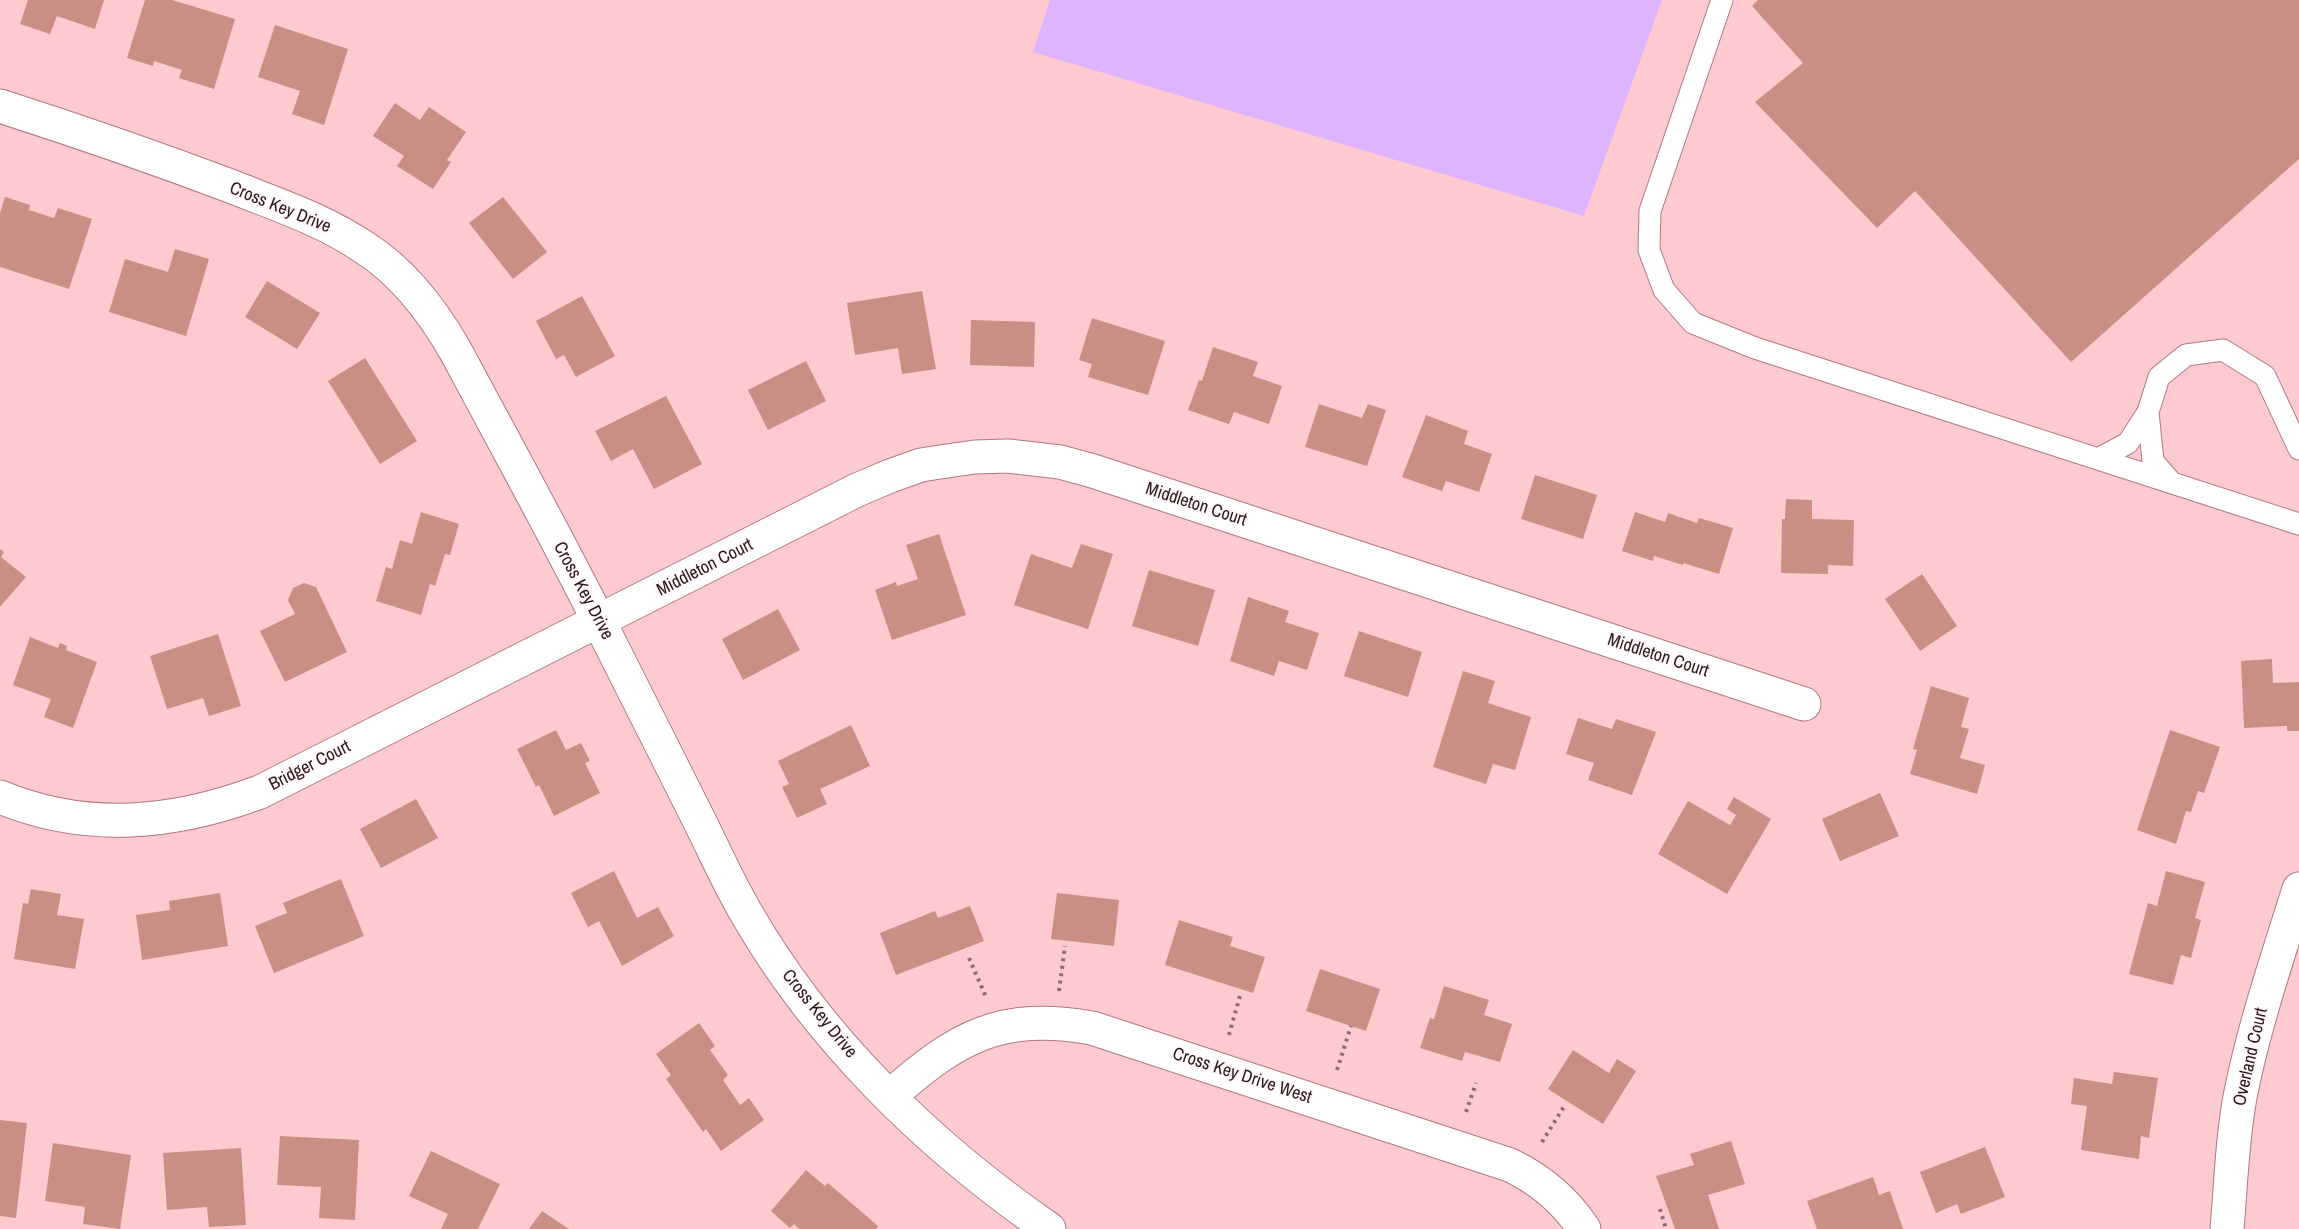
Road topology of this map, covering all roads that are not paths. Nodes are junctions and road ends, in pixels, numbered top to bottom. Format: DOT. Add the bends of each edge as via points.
graph roads {
  1 [pos="1722,0"];
  2 [pos="0,106"];
  3 [pos="2148,412"];
  4 [pos="2299,449"];
  5 [pos="2098,459"];
  6 [pos="2173,483"];
  7 [pos="2299,524"];
  8 [pos="600,621"];
  9 [pos="1804,704"];
  10 [pos="0,797"];
  11 [pos="2299,889"];
  12 [pos="890,1096"];
  13 [pos="1049,1229"];
  14 [pos="1584,1229"];
  15 [pos="2227,1229"];
  1 -- 5 [label="lane" via="1650,211 1649,249 1664,290 1693,323 1755,348"];
  2 -- 8 [label="street, Cross Key Drive" via="137,151 304,215 355,242 392,269 427,307 455,350"];
  3 -- 4 [label="lane" via="2159,376 2186,355 2223,350 2265,376"];
  3 -- 5 [label="lane" via="2128,444"];
  3 -- 6 [label="lane" via="2153,461"];
  5 -- 6 [label="lane"];
  6 -- 7 [label="lane"];
  8 -- 9 [label="street, Middleton Court" via="890,476 940,462 1017,457 1093,471"];
  8 -- 10 [label="street, Bridger Court" via="260,792 212,808 149,820 99,820 50,813"];
  8 -- 12 [label="street, Cross Key Drive" via="745,911 832,1034"];
  11 -- 15 [label="street, Overland Court" via="2265,996 2241,1093"];
  12 -- 13 [label="street, Cross Key Drive" via="991,1188"];
  12 -- 14 [label="street, Cross Key Drive West" via="940,1054 987,1032 1038,1023 1092,1028 1510,1165 1551,1191"];
}
